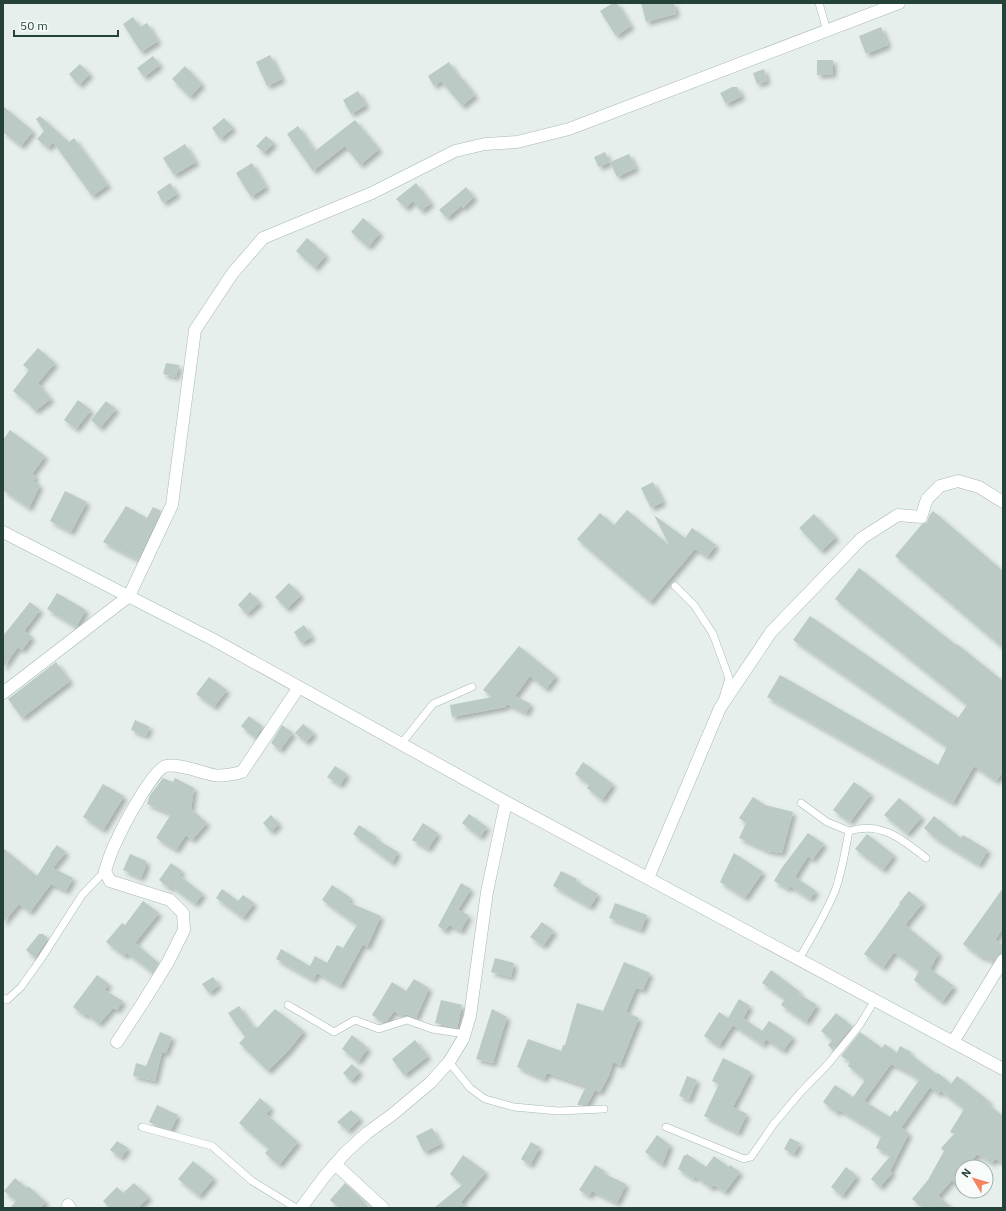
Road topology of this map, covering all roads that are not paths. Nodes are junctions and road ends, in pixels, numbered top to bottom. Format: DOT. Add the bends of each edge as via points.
graph roads {
  1 [pos="819,3"];
  2 [pos="899,3"];
  3 [pos="827,31"];
  4 [pos="1003,502"];
  5 [pos="3,532"];
  6 [pos="674,586"];
  7 [pos="129,596"];
  8 [pos="299,687"];
  9 [pos="472,687"];
  10 [pos="3,693"];
  11 [pos="720,708"];
  12 [pos="401,744"];
  13 [pos="506,802"];
  14 [pos="801,803"];
  15 [pos="849,832"];
  16 [pos="926,858"];
  17 [pos="105,871"];
  18 [pos="648,878"];
  19 [pos="799,959"];
  20 [pos="1003,960"];
  21 [pos="3,998"];
  22 [pos="875,1000"];
  23 [pos="288,1005"];
  24 [pos="465,1034"];
  25 [pos="117,1042"];
  26 [pos="953,1042"];
  27 [pos="449,1062"];
  28 [pos="1003,1069"];
  29 [pos="604,1109"];
  30 [pos="142,1127"];
  31 [pos="666,1127"];
  32 [pos="334,1164"];
  33 [pos="296,1208"];
  34 [pos="301,1208"];
  35 [pos="383,1208"];
  1 -- 3 [label="lane"];
  2 -- 3 [label="street"];
  3 -- 7 [label="street" via="569,129 517,142 485,144 456,151 372,194 263,238 232,274 194,330 172,506"];
  4 -- 11 [label="street" via="979,488 958,481 940,486 927,499 921,517 898,515 862,538 772,632"];
  5 -- 7 [label="street"];
  6 -- 11 [label="lane" via="694,605 714,634 729,678"];
  7 -- 8 [label="street"];
  7 -- 10 [label="street"];
  8 -- 12 [label="street"];
  8 -- 17 [label="street" via="242,772 215,775 180,766 166,766 157,772 116,843"];
  9 -- 12 [label="lane" via="433,704"];
  11 -- 18 [label="street"];
  12 -- 13 [label="street"];
  13 -- 18 [label="street"];
  13 -- 24 [label="street" via="487,892 470,1016"];
  14 -- 15 [label="lane" via="827,822"];
  15 -- 16 [label="lane" via="860,828 877,829 899,837"];
  15 -- 19 [label="lane" via="835,890 818,929"];
  17 -- 21 [label="lane" via="82,895 21,987 7,1000"];
  17 -- 25 [label="street" via="110,881 170,900 183,913 184,930 168,962"];
  18 -- 19 [label="street"];
  19 -- 22 [label="street"];
  20 -- 26 [label="street"];
  22 -- 26 [label="street"];
  22 -- 31 [label="lane" via="859,1026 828,1064 795,1098 751,1157 744,1159"];
  23 -- 24 [label="lane" via="334,1032 355,1020 379,1029 407,1020 432,1029"];
  24 -- 27 [label="street"];
  26 -- 28 [label="street"];
  27 -- 29 [label="lane" via="470,1088 484,1099 514,1107 558,1111"];
  27 -- 32 [label="street" via="430,1083 367,1133"];
  30 -- 33 [label="lane" via="212,1146 252,1181"];
  32 -- 34 [label="street"];
  32 -- 35 [label="street"];
}
